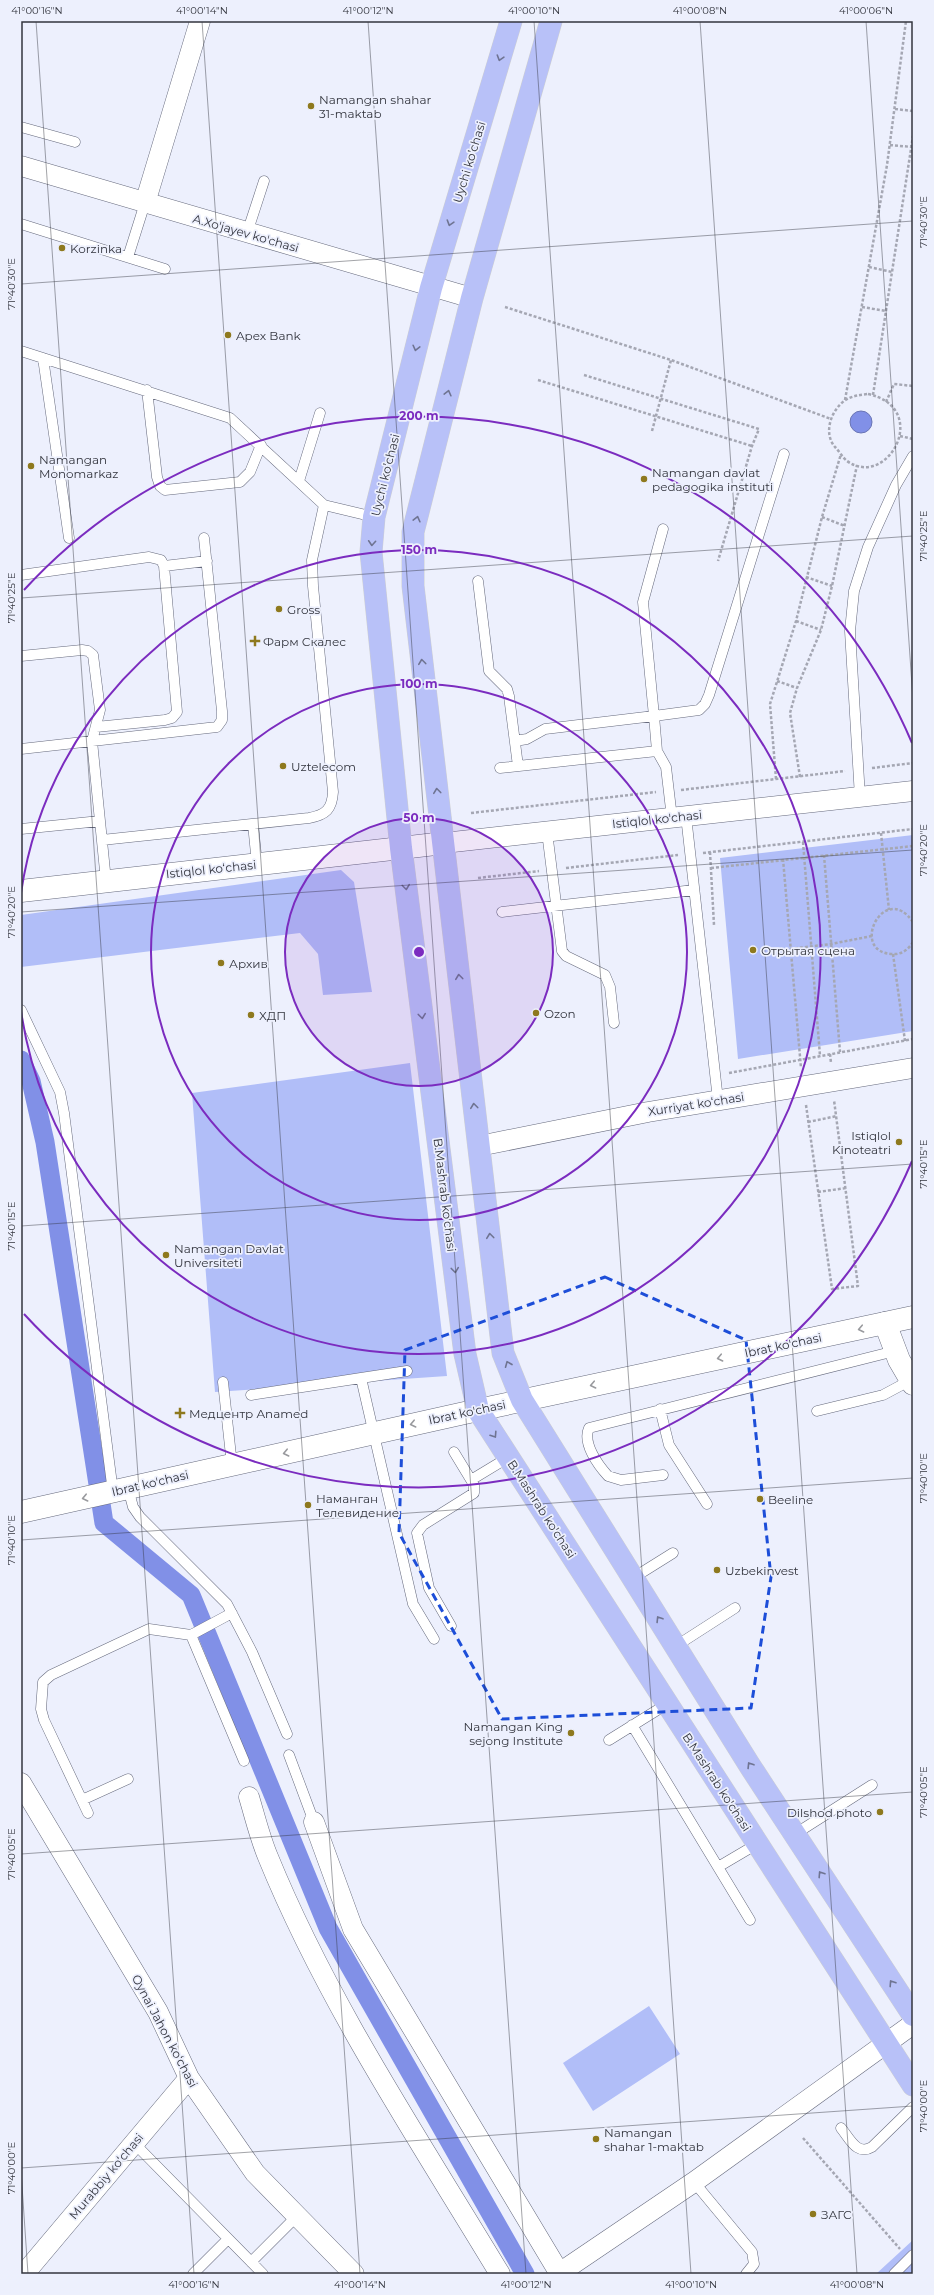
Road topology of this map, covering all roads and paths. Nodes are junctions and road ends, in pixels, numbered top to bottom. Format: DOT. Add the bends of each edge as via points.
graph roads {
  1 [pos="200,21"];
  2 [pos="511,21"];
  3 [pos="551,21"];
  4 [pos="906,21"];
  5 [pos="895,110"];
  6 [pos="913,111"];
  7 [pos="21,127"];
  8 [pos="913,136"];
  9 [pos="76,142"];
  10 [pos="890,145"];
  11 [pos="912,148"];
  12 [pos="21,166"];
  13 [pos="264,180"];
  14 [pos="145,203"];
  15 [pos="21,224"];
  16 [pos="247,233"];
  17 [pos="128,257"];
  18 [pos="869,267"];
  19 [pos="165,269"];
  20 [pos="892,272"];
  21 [pos="431,288"];
  22 [pos="472,298"];
  23 [pos="505,307"];
  24 [pos="862,307"];
  25 [pos="886,311"];
  26 [pos="21,351"];
  27 [pos="43,358"];
  28 [pos="671,360"];
  29 [pos="584,374"];
  30 [pos="538,380"];
  31 [pos="913,386"];
  32 [pos="147,390"];
  33 [pos="873,395"];
  34 [pos="661,398"];
  35 [pos="845,400"];
  36 [pos="886,402"];
  37 [pos="320,413"];
  38 [pos="656,416"];
  39 [pos="831,419"];
  40 [pos="652,431"];
  41 [pos="900,436"];
  42 [pos="913,439"];
  43 [pos="262,445"];
  44 [pos="752,446"];
  45 [pos="784,454"];
  46 [pos="841,454"];
  47 [pos="913,456"];
  48 [pos="857,465"];
  49 [pos="299,481"];
  50 [pos="324,505"];
  51 [pos="374,517"];
  52 [pos="822,517"];
  53 [pos="845,526"];
  54 [pos="663,529"];
  55 [pos="68,538"];
  56 [pos="204,538"];
  57 [pos="207,561"];
  58 [pos="718,561"];
  59 [pos="164,566"];
  60 [pos="21,575"];
  61 [pos="806,577"];
  62 [pos="478,581"];
  63 [pos="832,586"];
  64 [pos="796,621"];
  65 [pos="821,630"];
  66 [pos="21,656"];
  67 [pos="777,681"];
  68 [pos="797,688"];
  69 [pos="654,716"];
  70 [pos="96,727"];
  71 [pos="92,741"];
  72 [pos="515,741"];
  73 [pos="21,749"];
  74 [pos="657,751"];
  75 [pos="913,763"];
  76 [pos="518,766"];
  77 [pos="500,768"];
  78 [pos="857,770"];
  79 [pos="800,777"];
  80 [pos="776,779"];
  81 [pos="669,791"];
  82 [pos="913,791"];
  83 [pos="860,797"];
  84 [pos="471,813"];
  85 [pos="679,817"];
  86 [pos="100,821"];
  87 [pos="253,824"];
  88 [pos="21,829"];
  89 [pos="547,832"];
  90 [pos="881,833"];
  91 [pos="102,840"];
  92 [pos="802,842"];
  93 [pos="444,843"];
  94 [pos="913,846"];
  95 [pos="401,848"];
  96 [pos="882,849"];
  97 [pos="824,855"];
  98 [pos="804,857"];
  99 [pos="783,859"];
  100 [pos="257,864"];
  101 [pos="711,868"];
  102 [pos="106,881"];
  103 [pos="694,890"];
  104 [pos="21,891"];
  105 [pos="556,905"];
  106 [pos="888,910"];
  107 [pos="502,912"];
  108 [pos="913,922"];
  109 [pos="872,936"];
  110 [pos="913,942"];
  111 [pos="832,944"];
  112 [pos="811,946"];
  113 [pos="790,949"];
  114 [pos="893,954"];
  115 [pos="21,1010"];
  116 [pos="614,1023"];
  117 [pos="913,1039"];
  118 [pos="905,1040"];
  119 [pos="840,1052"];
  120 [pos="830,1054"];
  121 [pos="820,1056"];
  122 [pos="800,1060"];
  123 [pos="913,1068"];
  124 [pos="723,1074"];
  125 [pos="832,1082"];
  126 [pos="803,1087"];
  127 [pos="718,1100"];
  128 [pos="837,1116"];
  129 [pos="808,1122"];
  130 [pos="479,1146"];
  131 [pos="846,1188"];
  132 [pos="818,1192"];
  133 [pos="913,1317"];
  134 [pos="886,1323"];
  135 [pos="896,1351"];
  136 [pos="407,1371"];
  137 [pos="361,1378"];
  138 [pos="223,1382"];
  139 [pos="912,1382"];
  140 [pos="251,1395"];
  141 [pos="522,1400"];
  142 [pos="660,1409"];
  143 [pos="478,1410"];
  144 [pos="817,1411"];
  145 [pos="374,1433"];
  146 [pos="454,1452"];
  147 [pos="509,1457"];
  148 [pos="232,1465"];
  149 [pos="663,1475"];
  150 [pos="471,1480"];
  151 [pos="116,1491"];
  152 [pos="707,1504"];
  153 [pos="21,1512"];
  154 [pos="673,1553"];
  155 [pos="633,1578"];
  156 [pos="735,1608"];
  157 [pos="228,1615"];
  158 [pos="452,1626"];
  159 [pos="194,1633"];
  160 [pos="434,1640"];
  161 [pos="676,1646"];
  162 [pos="667,1704"];
  163 [pos="632,1725"];
  164 [pos="287,1734"];
  165 [pos="609,1740"];
  166 [pos="289,1755"];
  167 [pos="244,1761"];
  168 [pos="128,1779"];
  169 [pos="21,1783"];
  170 [pos="872,1785"];
  171 [pos="248,1797"];
  172 [pos="82,1800"];
  173 [pos="88,1813"];
  174 [pos="314,1822"];
  175 [pos="795,1834"];
  176 [pos="757,1844"];
  177 [pos="718,1867"];
  178 [pos="750,1920"];
  179 [pos="913,2015"];
  180 [pos="913,2024"];
  181 [pos="885,2043"];
  182 [pos="189,2078"];
  183 [pos="913,2085"];
  184 [pos="913,2107"];
  185 [pos="841,2128"];
  186 [pos="803,2138"];
  187 [pos="134,2143"];
  188 [pos="694,2182"];
  189 [pos="297,2216"];
  190 [pos="228,2239"];
  191 [pos="911,2257"];
  192 [pos="251,2262"];
  193 [pos="24,2274"];
  194 [pos="193,2274"];
  195 [pos="263,2274"];
  196 [pos="354,2274"];
  197 [pos="500,2274"];
  198 [pos="559,2274"];
  199 [pos="746,2274"];
  200 [pos="894,2274"];
  1 -- 14 [label="street"];
  2 -- 21 [label="main road, Uychi ko’chasi, one-way"];
  3 -- 22 [label="main road"];
  4 -- 5 [label="path"];
  5 -- 6 [label="path"];
  5 -- 10 [label="path"];
  7 -- 9 [label="lane"];
  8 -- 11 [label="path"];
  10 -- 11 [label="path"];
  10 -- 18 [label="path"];
  11 -- 20 [label="path"];
  12 -- 14 [label="street, A.Xo'jayev ko'chasi"];
  13 -- 16 [label="lane"];
  14 -- 16 [label="street, A.Xo'jayev ko'chasi"];
  14 -- 17 [label="lane"];
  15 -- 17 [label="lane"];
  16 -- 21 [label="street, A.Xo'jayev ko'chasi"];
  17 -- 19 [label="lane"];
  18 -- 20 [label="path"];
  18 -- 24 [label="path"];
  20 -- 25 [label="path"];
  21 -- 22 [label="street, A.Xo'jayev ko'chasi"];
  21 -- 51 [label="main road, Uychi ko’chasi, one-way"];
  93 -- 22 [label="main road, one-way" via="413,586 413,532"];
  23 -- 28 [label="path"];
  24 -- 25 [label="path"];
  24 -- 35 [label="path"];
  25 -- 33 [label="path"];
  26 -- 27 [label="lane"];
  27 -- 32 [label="lane"];
  27 -- 55 [label="lane"];
  28 -- 34 [label="path"];
  28 -- 39 [label="path"];
  29 -- 34 [label="path"];
  30 -- 38 [label="path"];
  31 -- 36 [label="path" via="894,384"];
  32 -- 43 [label="lane" via="230,418"];
  32 -- 43 [label="lane" via="156,477 165,490 240,482 250,472"];
  33 -- 35 [label="path" via="856,395"];
  33 -- 36 [label="path"];
  34 -- 38 [label="path"];
  34 -- 44 [label="path" via="759,428"];
  35 -- 39 [label="path" via="836,408"];
  36 -- 41 [label="path" via="896,413 900,424"];
  37 -- 49 [label="lane"];
  38 -- 40 [label="path"];
  38 -- 44 [label="path"];
  39 -- 46 [label="path" via="829,431 832,442"];
  41 -- 42 [label="path"];
  41 -- 48 [label="path" via="893,452 880,463"];
  43 -- 49 [label="lane"];
  44 -- 58 [label="path"];
  45 -- 69 [label="lane" via="705,704 699,710"];
  46 -- 48 [label="path" via="846,460"];
  46 -- 52 [label="path"];
  47 -- 78 [label="lane" via="896,484 868,547 854,591 850,631"];
  48 -- 53 [label="path"];
  49 -- 50 [label="lane"];
  50 -- 51 [label="lane"];
  50 -- 87 [label="lane" via="312,560 332,803 328,811 321,816"];
  51 -- 95 [label="main road, Uychi ko’chasi, one-way" via="371,552"];
  52 -- 53 [label="path"];
  52 -- 61 [label="path"];
  53 -- 63 [label="path"];
  54 -- 69 [label="lane" via="643,602"];
  56 -- 57 [label="lane"];
  57 -- 59 [label="lane"];
  57 -- 71 [label="lane" via="222,720 217,727 209,729"];
  59 -- 60 [label="lane" via="161,560 149,557"];
  59 -- 70 [label="lane" via="177,712 172,718 164,720"];
  61 -- 63 [label="path"];
  61 -- 64 [label="path"];
  62 -- 72 [label="lane" via="489,671 507,689"];
  63 -- 65 [label="path"];
  64 -- 65 [label="path"];
  64 -- 67 [label="path"];
  65 -- 68 [label="path"];
  66 -- 70 [label="lane" via="82,650 94,656 100,710"];
  67 -- 68 [label="path"];
  67 -- 80 [label="path" via="770,704"];
  68 -- 79 [label="path" via="790,713"];
  69 -- 72 [label="lane" via="545,729 527,739"];
  69 -- 74 [label="lane"];
  70 -- 71 [label="lane"];
  71 -- 73 [label="lane"];
  71 -- 86 [label="lane"];
  72 -- 76 [label="lane"];
  74 -- 76 [label="lane"];
  74 -- 81 [label="lane" via="666,767"];
  75 -- 78 [label="path"];
  76 -- 77 [label="lane"];
  78 -- 79 [label="path"];
  78 -- 83 [label="lane"];
  79 -- 80 [label="path"];
  80 -- 81 [label="path"];
  81 -- 84 [label="path"];
  81 -- 85 [label="lane"];
  82 -- 83 [label="street, Istiqlol ko'chasi"];
  83 -- 85 [label="street, Istiqlol ko'chasi"];
  85 -- 89 [label="street, Istiqlol ko'chasi"];
  85 -- 103 [label="lane"];
  86 -- 88 [label="lane"];
  86 -- 91 [label="lane"];
  87 -- 91 [label="lane"];
  87 -- 100 [label="lane"];
  89 -- 93 [label="street, Istiqlol ko'chasi"];
  89 -- 105 [label="lane"];
  90 -- 96 [label="path"];
  91 -- 102 [label="lane"];
  92 -- 98 [label="path"];
  93 -- 95 [label="main road, Istiqlol ko'chasi"];
  130 -- 93 [label="main road, one-way"];
  94 -- 96 [label="path"];
  95 -- 100 [label="main road, Istiqlol koʻchasi"];
  95 -- 143 [label="main road, B.Mashrab ko'chasi, one-way" via="465,1354"];
  96 -- 97 [label="path"];
  96 -- 106 [label="path"];
  97 -- 98 [label="path"];
  97 -- 111 [label="path"];
  98 -- 99 [label="path"];
  98 -- 112 [label="path"];
  99 -- 101 [label="path"];
  99 -- 113 [label="path"];
  100 -- 102 [label="main road, Istiqlol koʻchasi"];
  102 -- 104 [label="main road, Istiqlol koʻchasi"];
  103 -- 105 [label="lane"];
  103 -- 127 [label="lane"];
  105 -- 107 [label="lane"];
  105 -- 116 [label="lane" via="562,952 605,975 610,987"];
  106 -- 108 [label="path" via="904,912"];
  106 -- 109 [label="path" via="874,922"];
  109 -- 111 [label="path"];
  109 -- 114 [label="path" via="879,949"];
  110 -- 114 [label="path" via="907,950"];
  111 -- 112 [label="path"];
  111 -- 119 [label="path"];
  112 -- 113 [label="path"];
  112 -- 121 [label="path"];
  113 -- 122 [label="path"];
  114 -- 118 [label="path"];
  115 -- 151 [label="lane" via="60,1092"];
  117 -- 118 [label="path"];
  118 -- 119 [label="path"];
  119 -- 120 [label="path"];
  120 -- 121 [label="path"];
  120 -- 125 [label="path"];
  121 -- 122 [label="path"];
  122 -- 124 [label="path"];
  122 -- 126 [label="path"];
  123 -- 125 [label="street, Xurriyat ko‘chasi"];
  125 -- 126 [label="street, Xurriyat ko‘chasi"];
  125 -- 128 [label="path"];
  126 -- 127 [label="street, Xurriyat ko‘chasi"];
  126 -- 129 [label="path"];
  127 -- 130 [label="street, Xurriyat ko‘chasi"];
  128 -- 129 [label="path"];
  128 -- 131 [label="path"];
  129 -- 132 [label="path"];
  141 -- 130 [label="main road, one-way" via="503,1353"];
  131 -- 132 [label="path"];
  131 -- 132 [label="path" via="858,1286 832,1289"];
  133 -- 134 [label="main road, Ibrat ko'chasi"];
  134 -- 135 [label="main road"];
  134 -- 141 [label="main road, Ibrat ko'chasi, one-way"];
  135 -- 139 [label="main road"];
  135 -- 142 [label="lane"];
  136 -- 137 [label="lane"];
  137 -- 140 [label="lane"];
  137 -- 145 [label="lane"];
  138 -- 148 [label="lane"];
  139 -- 144 [label="lane" via="883,1395"];
  141 -- 143 [label="main road, Ibrat ko'chasi"];
  141 -- 155 [label="main road"];
  142 -- 149 [label="lane" via="595,1425 589,1428 586,1435 587,1442 608,1476 621,1480"];
  142 -- 152 [label="lane" via="669,1445"];
  143 -- 145 [label="main road, Ibrat ko'chasi, one-way"];
  143 -- 147 [label="main road, B.Mashrab ko'chasi, one-way"];
  145 -- 148 [label="main road, Ibrat ko'chasi, one-way"];
  145 -- 160 [label="lane" via="413,1604"];
  146 -- 150 [label="lane"];
  147 -- 150 [label="lane"];
  147 -- 162 [label="main road, B.Mashrab ko'chasi"];
  148 -- 151 [label="main road, Ibrat ko'chasi"];
  150 -- 158 [label="lane" via="475,1489 472,1495 423,1525 417,1533 429,1588"];
  151 -- 153 [label="main road, Ibrat ko'chasi, one-way"];
  151 -- 157 [label="lane" via="227,1604"];
  154 -- 155 [label="lane"];
  161 -- 155 [label="main road, one-way"];
  156 -- 161 [label="lane"];
  157 -- 159 [label="lane"];
  157 -- 164 [label="lane" via="252,1652"];
  159 -- 167 [label="lane"];
  159 -- 172 [label="lane" via="149,1629 51,1675 43,1682 41,1709 44,1720"];
  175 -- 161 [label="main road, one-way"];
  162 -- 163 [label="lane"];
  162 -- 176 [label="main road, B.Mashrab ko'chasi"];
  163 -- 165 [label="lane"];
  163 -- 177 [label="lane"];
  166 -- 174 [label="lane"];
  168 -- 172 [label="lane"];
  169 -- 182 [label="street, Oynai Jahon ko‘chasi" via="158,2012"];
  170 -- 175 [label="lane"];
  171 -- 197 [label="street" via="268,1856 316,1961 374,2066"];
  172 -- 173 [label="lane"];
  174 -- 198 [label="street" via="353,1929"];
  179 -- 175 [label="main road, one-way"];
  176 -- 177 [label="lane"];
  176 -- 181 [label="main road, B.Mashrab ko'chasi"];
  177 -- 178 [label="lane"];
  180 -- 181 [label="street"];
  181 -- 183 [label="main road, B.Mashrab ko'chasi"];
  181 -- 188 [label="street"];
  182 -- 187 [label="street, Murabbiy ko‘chasi"];
  182 -- 189 [label="street, Oynai Jahon ko‘chasi" via="255,2173"];
  184 -- 185 [label="lane" via="866,2151 855,2146"];
  186 -- 191 [label="path" via="868,2214"];
  187 -- 190 [label="lane"];
  187 -- 193 [label="street, Murabbiy ko‘chasi"];
  188 -- 198 [label="street"];
  188 -- 199 [label="lane" via="752,2252 754,2264"];
  189 -- 192 [label="lane"];
  189 -- 196 [label="street, Oynai Jahon ko‘chasi"];
  190 -- 192 [label="lane"];
  190 -- 194 [label="lane"];
  191 -- 200 [label="lane"];
  192 -- 195 [label="lane"];
}
